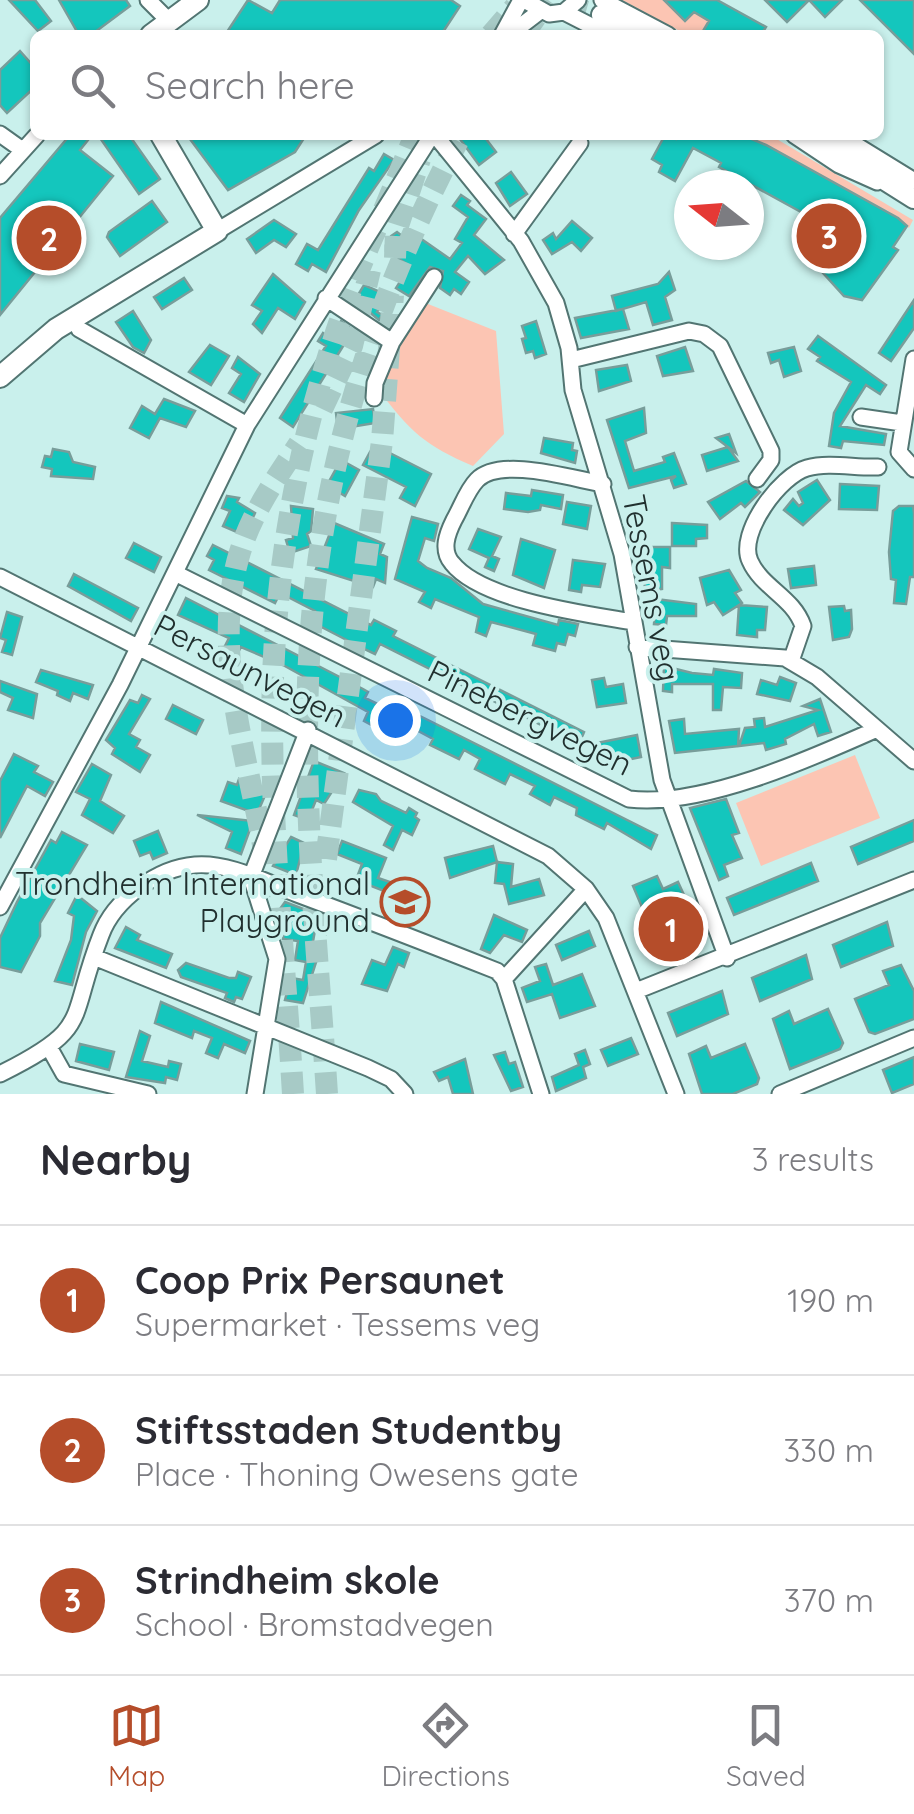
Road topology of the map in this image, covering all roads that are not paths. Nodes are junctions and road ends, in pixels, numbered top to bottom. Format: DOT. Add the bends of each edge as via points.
graph roads {
  1 [pos="148,0"];
  2 [pos="198,0"];
  3 [pos="523,0"];
  4 [pos="578,0"];
  5 [pos="539,12"];
  6 [pos="564,12"];
  7 [pos="604,17"];
  8 [pos="169,22"];
  9 [pos="158,30"];
  10 [pos="508,30"];
  11 [pos="512,30"];
  12 [pos="629,30"];
  13 [pos="650,30"];
  14 [pos="0,134"];
  15 [pos="32,140"];
  16 [pos="150,140"];
  17 [pos="164,140"];
  18 [pos="368,140"];
  19 [pos="431,140"];
  20 [pos="438,140"];
  21 [pos="802,140"];
  22 [pos="823,140"];
  23 [pos="843,140"];
  24 [pos="853,140"];
  25 [pos="580,143"];
  26 [pos="22,149"];
  27 [pos="870,154"];
  28 [pos="0,176"];
  29 [pos="903,185"];
  30 [pos="194,196"];
  31 [pos="914,198"];
  32 [pos="216,231"];
  33 [pos="514,234"];
  34 [pos="434,277"];
  35 [pos="326,298"];
  36 [pos="80,330"];
  37 [pos="392,342"];
  38 [pos="914,358"];
  39 [pos="571,360"];
  40 [pos="0,377"];
  41 [pos="374,398"];
  42 [pos="861,417"];
  43 [pos="906,418"];
  44 [pos="247,425"];
  45 [pos="878,468"];
  46 [pos="914,468"];
  47 [pos="757,479"];
  48 [pos="603,484"];
  49 [pos="175,572"];
  50 [pos="0,577"];
  51 [pos="633,622"];
  52 [pos="140,646"];
  53 [pos="637,647"];
  54 [pos="791,661"];
  55 [pos="877,729"];
  56 [pos="308,730"];
  57 [pos="914,760"];
  58 [pos="668,797"];
  59 [pos="251,877"];
  60 [pos="914,880"];
  61 [pos="586,889"];
  62 [pos="0,907"];
  63 [pos="94,956"];
  64 [pos="727,958"];
  65 [pos="504,980"];
  66 [pos="636,991"];
  67 [pos="268,1026"];
  68 [pos="914,1038"];
  69 [pos="50,1049"];
  70 [pos="0,1074"];
  71 [pos="148,1094"];
  72 [pos="255,1094"];
  73 [pos="405,1094"];
  74 [pos="541,1094"];
  75 [pos="676,1094"];
  76 [pos="780,1094"];
  1 -- 8 [label="street"];
  2 -- 8 [label="main road"];
  3 -- 5 [label="street"];
  3 -- 10 [label="street"];
  4 -- 6 [label="street"];
  5 -- 6 [label="street"];
  5 -- 11 [label="street"];
  6 -- 7 [label="street"];
  7 -- 12 [label="main road"];
  7 -- 13 [label="street"];
  8 -- 9 [label="main road"];
  14 -- 26 [label="street"];
  15 -- 26 [label="street"];
  16 -- 30 [label="main road"];
  17 -- 30 [label="main road"];
  18 -- 32 [label="street"];
  19 -- 35 [label="street"];
  20 -- 33 [label="street, Tessems veg"];
  21 -- 29 [label="street" via="853,172"];
  22 -- 29 [label="main road"];
  23 -- 27 [label="main road"];
  24 -- 27 [label="street"];
  25 -- 33 [label="street"];
  26 -- 28 [label="street"];
  27 -- 29 [label="main road"];
  29 -- 31 [label="main road"];
  30 -- 32 [label="main road"];
  32 -- 40 [label="main road" via="56,329"];
  33 -- 39 [label="street, Tessems veg" via="546,280"];
  34 -- 37 [label="street"];
  35 -- 37 [label="street"];
  35 -- 44 [label="street"];
  36 -- 44 [label="street"];
  37 -- 41 [label="street"];
  38 -- 43 [label="street"];
  39 -- 47 [label="street" via="681,332 710,338 771,451"];
  39 -- 48 [label="street, Tessems veg" via="573,390"];
  42 -- 43 [label="street"];
  43 -- 46 [label="street" via="899,452"];
  44 -- 49 [label="street"];
  45 -- 54 [label="street" via="804,468 755,524 747,547 750,563 790,602 803,626"];
  48 -- 51 [label="street, Tessems veg"];
  48 -- 51 [label="street" via="490,471 463,502 446,536 446,553 453,566 504,594"];
  49 -- 52 [label="street"];
  49 -- 58 [label="street, Pinebergvegen" via="621,796"];
  50 -- 52 [label="street, Persaunvegen"];
  51 -- 53 [label="street, Tessems veg"];
  52 -- 56 [label="street, Persaunvegen"];
  52 -- 62 [label="street"];
  53 -- 54 [label="street"];
  53 -- 58 [label="street, Tessems veg"];
  54 -- 55 [label="street"];
  55 -- 57 [label="street"];
  55 -- 58 [label="street, Pinebergvegen" via="732,784"];
  56 -- 59 [label="street"];
  56 -- 61 [label="street, Persaunvegen" via="529,843"];
  58 -- 64 [label="street, Tessems veg"];
  59 -- 63 [label="street" via="207,866 169,872 119,907"];
  59 -- 65 [label="street"];
  59 -- 67 [label="street" via="277,959"];
  60 -- 64 [label="street"];
  61 -- 65 [label="street"];
  61 -- 66 [label="street, Persaunvegen" via="606,918"];
  63 -- 67 [label="street"];
  63 -- 69 [label="street" via="80,1012"];
  64 -- 66 [label="street"];
  65 -- 74 [label="street"];
  66 -- 75 [label="street, Persaunvegen"];
  67 -- 72 [label="street"];
  67 -- 73 [label="street" via="391,1079"];
  68 -- 76 [label="street"];
  69 -- 70 [label="street"];
  69 -- 71 [label="street" via="56,1066 73,1078"];
}
